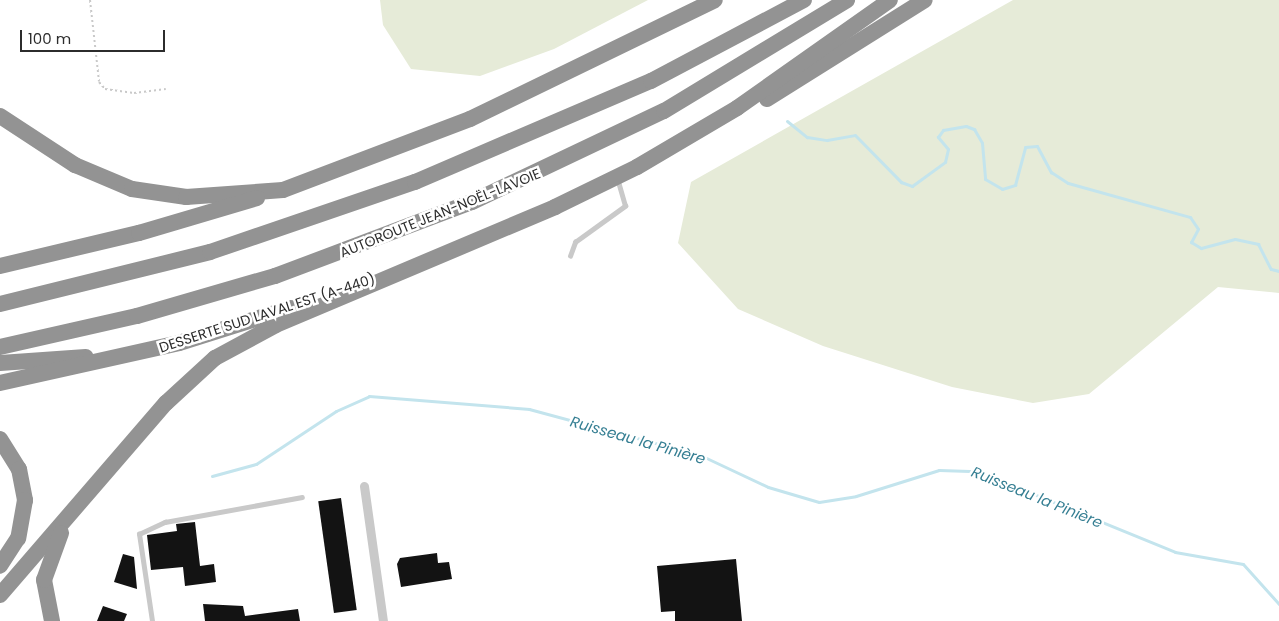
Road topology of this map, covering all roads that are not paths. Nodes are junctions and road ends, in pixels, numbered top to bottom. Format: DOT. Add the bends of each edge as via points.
graph roads {
  1 [pos="715,0"];
  2 [pos="804,0"];
  3 [pos="847,0"];
  4 [pos="890,0"];
  5 [pos="925,0"];
  6 [pos="0,116"];
  7 [pos="678,145"];
  8 [pos="616,178"];
  9 [pos="283,190"];
  10 [pos="570,256"];
  11 [pos="0,266"];
  12 [pos="388,274"];
  13 [pos="0,304"];
  14 [pos="0,347"];
  15 [pos="129,355"];
  16 [pos="0,363"];
  17 [pos="0,382"];
  18 [pos="0,439"];
  19 [pos="364,486"];
  20 [pos="302,497"];
  21 [pos="68,517"];
  22 [pos="0,566"];
  23 [pos="0,596"];
  24 [pos="52,621"];
  25 [pos="152,621"];
  26 [pos="383,621"];
  1 -- 9 [label="highway" via="470,119"];
  2 -- 13 [label="highway" via="651,81 415,182 210,252"];
  3 -- 14 [label="highway, AUTOROUTE JEAN-NOËL-LAVOIE" via="664,111 472,202 257,282 137,316"];
  4 -- 7 [label="highway"];
  5 -- 7 [label="highway" via="797,82"];
  6 -- 9 [label="highway" via="75,166 138,191 186,197"];
  7 -- 8 [label="highway"];
  8 -- 10 [label="lane" via="625,206 575,242"];
  8 -- 12 [label="highway" via="497,232"];
  9 -- 11 [label="highway" via="139,233"];
  12 -- 15 [label="highway, DESSERTE SUD LAVAL EST (A-440)" via="202,337"];
  12 -- 21 [label="highway" via="215,358 166,403"];
  15 -- 16 [label="highway"];
  15 -- 17 [label="highway, DESSERTE SUD LAVAL EST (A-440)"];
  18 -- 22 [label="highway" via="19,469 25,500 18,538"];
  19 -- 26 [label="street"];
  20 -- 25 [label="lane" via="165,522 140,534"];
  21 -- 23 [label="highway"];
  21 -- 24 [label="highway" via="45,573 45,596"];
}
